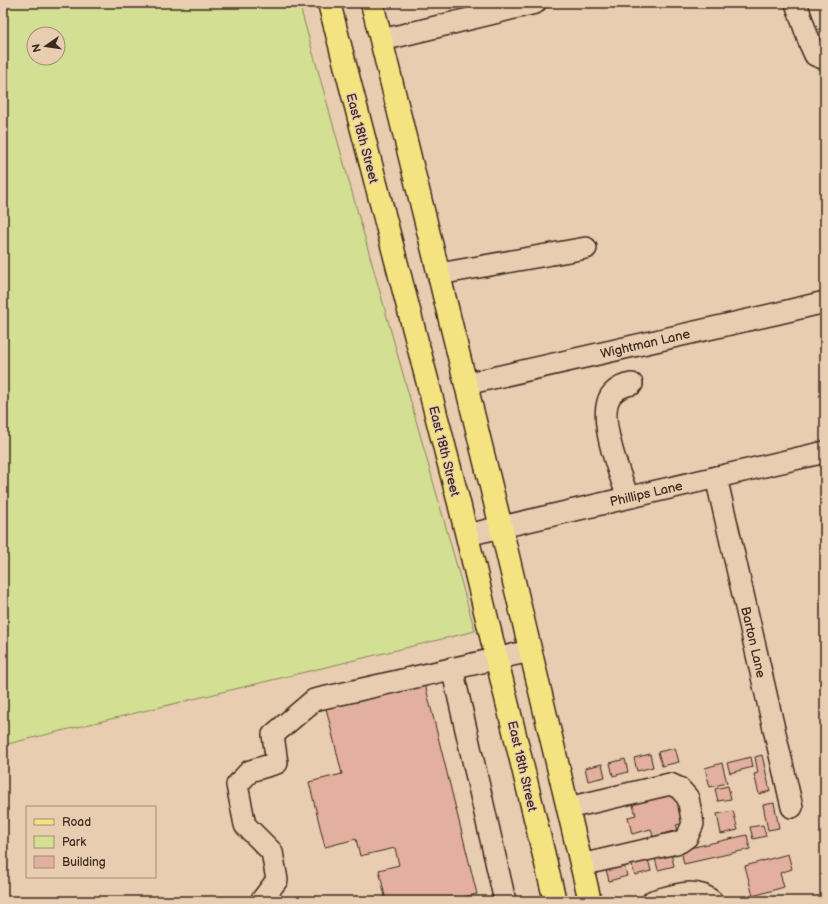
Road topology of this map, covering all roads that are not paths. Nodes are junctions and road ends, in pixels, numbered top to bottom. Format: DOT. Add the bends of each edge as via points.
graph roads {
  1 [pos="329,3"];
  2 [pos="372,3"];
  3 [pos="535,3"];
  4 [pos="796,3"];
  5 [pos="382,40"];
  6 [pos="825,59"];
  7 [pos="586,248"];
  8 [pos="439,274"];
  9 [pos="825,302"];
  10 [pos="466,384"];
  11 [pos="632,384"];
  12 [pos="825,452"];
  13 [pos="716,477"];
  14 [pos="628,497"];
  15 [pos="501,527"];
  16 [pos="467,535"];
  17 [pos="530,651"];
  18 [pos="497,658"];
  19 [pos="452,668"];
  20 [pos="792,807"];
  21 [pos="568,808"];
  22 [pos="581,865"];
  23 [pos="261,901"];
  24 [pos="505,901"];
  25 [pos="555,901"];
  26 [pos="590,901"];
  27 [pos="652,901"];
  28 [pos="712,901"];
  1 -- 16 [label="main road, East 18th Street"];
  2 -- 5 [label="main road"];
  3 -- 5 [label="street"];
  4 -- 6 [label="street" via="815,54"];
  5 -- 8 [label="main road"];
  7 -- 8 [label="street"];
  8 -- 10 [label="main road"];
  9 -- 10 [label="street, Wightman Lane"];
  10 -- 15 [label="main road"];
  11 -- 14 [label="street" via="623,386 612,394 606,409 608,433"];
  12 -- 13 [label="street, Phillips Lane"];
  13 -- 14 [label="street, Phillips Lane"];
  13 -- 20 [label="street, Barton Lane"];
  14 -- 15 [label="street, Phillips Lane"];
  15 -- 16 [label="street, Phillips Lane"];
  15 -- 17 [label="main road"];
  16 -- 18 [label="main road, East 18th Street"];
  17 -- 18 [label="street"];
  17 -- 21 [label="main road"];
  18 -- 19 [label="street"];
  18 -- 25 [label="main road, East 18th Street"];
  19 -- 23 [label="street" via="314,700 273,735 277,763 250,771 237,785 245,825 272,852 277,880"];
  19 -- 24 [label="street"];
  21 -- 22 [label="main road"];
  21 -- 22 [label="street" via="670,784 680,788 688,798 693,824 687,837 680,842"];
  22 -- 26 [label="main road"];
  27 -- 28 [label="street" via="689,892 706,896"];
}
